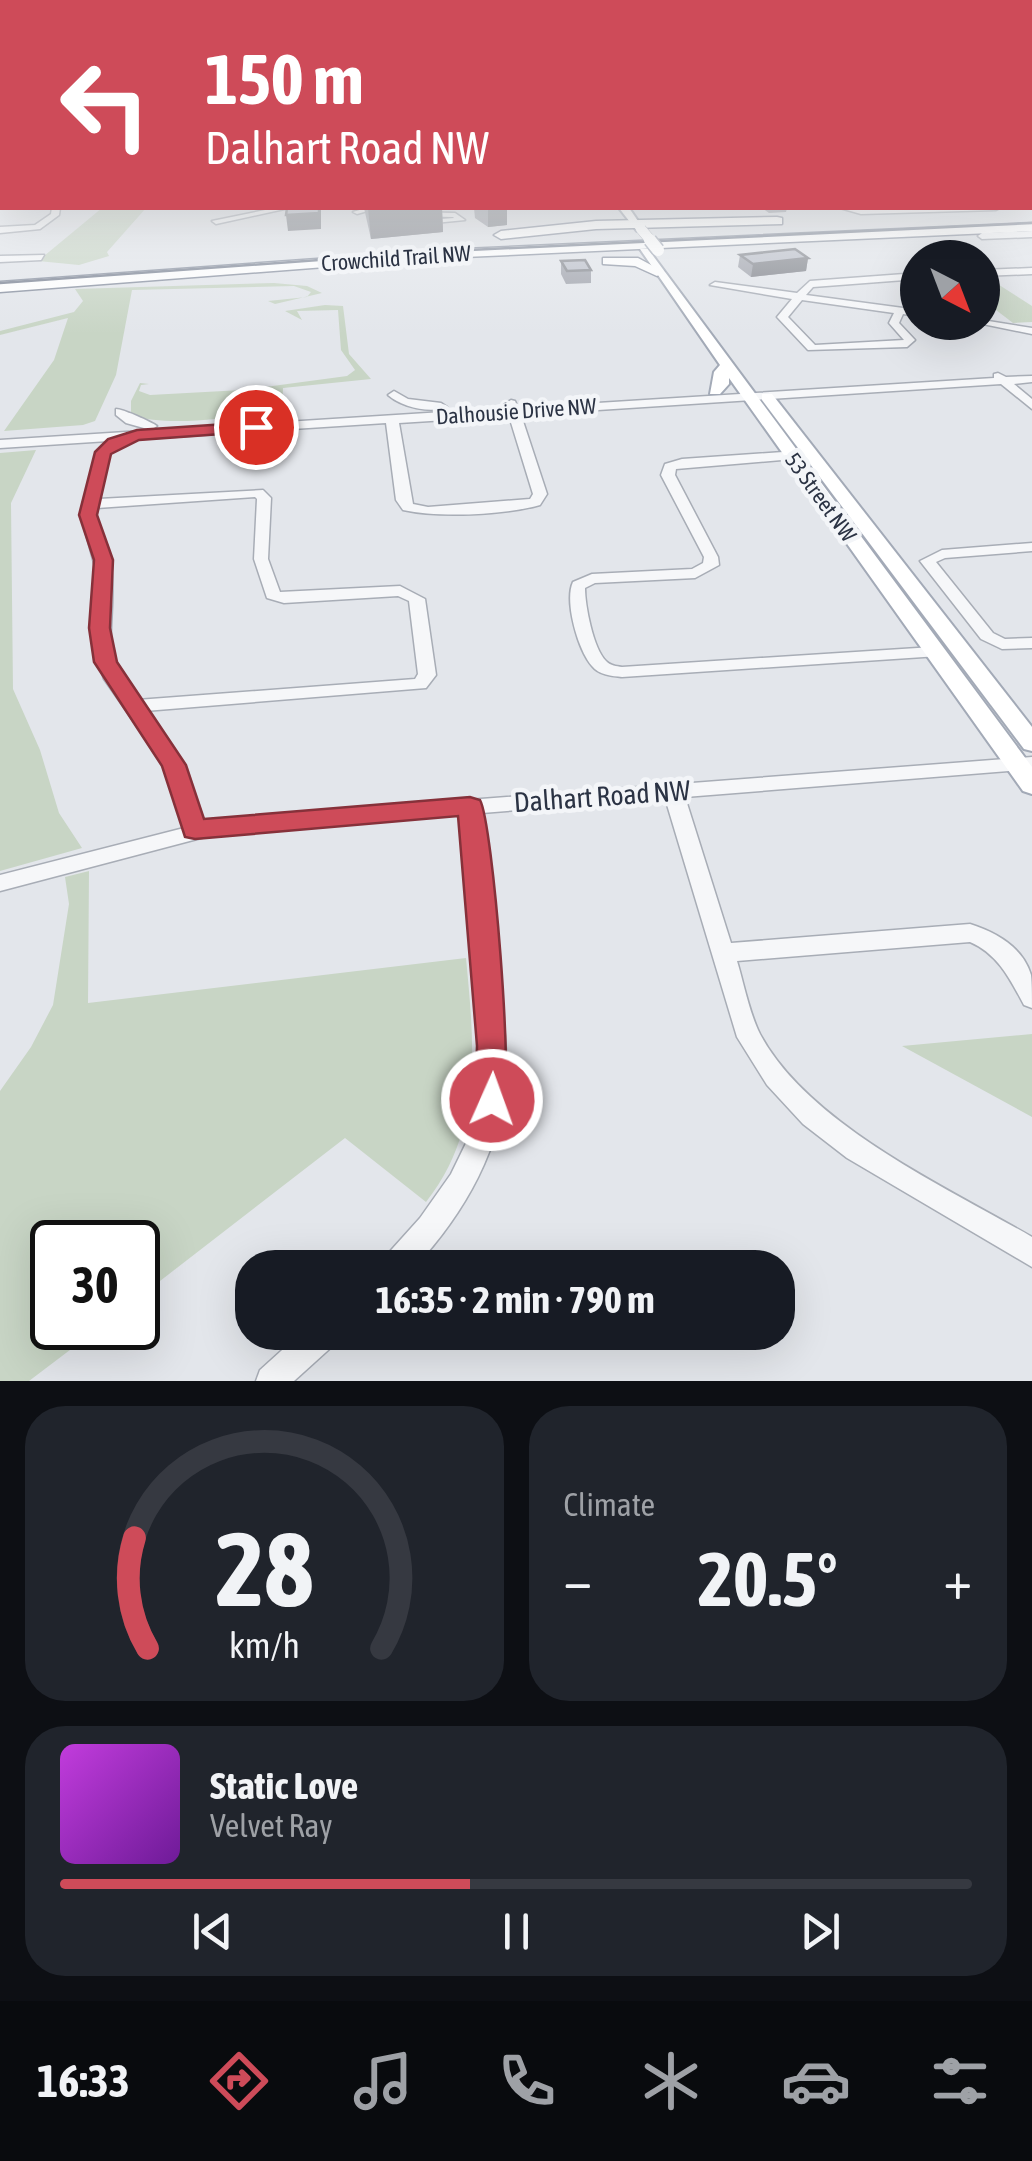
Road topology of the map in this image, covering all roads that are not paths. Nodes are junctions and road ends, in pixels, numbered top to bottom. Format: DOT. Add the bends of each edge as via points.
graph roads {
  1 [pos="56,210"];
  2 [pos="274,210"];
  3 [pos="366,210"];
  4 [pos="443,210"];
  5 [pos="850,210"];
  6 [pos="903,210"];
  7 [pos="357,212"];
  8 [pos="1032,216"];
  9 [pos="627,219"];
  10 [pos="964,219"];
  11 [pos="216,221"];
  12 [pos="786,222"];
  13 [pos="805,222"];
  14 [pos="0,230"];
  15 [pos="1032,231"];
  16 [pos="898,234"];
  17 [pos="982,236"];
  18 [pos="339,250"];
  19 [pos="41,257"];
  20 [pos="0,259"];
  21 [pos="656,259"];
  22 [pos="1032,271"];
  23 [pos="1000,272"];
  24 [pos="0,276"];
  25 [pos="900,277"];
  26 [pos="714,284"];
  27 [pos="0,289"];
  28 [pos="799,295"];
  29 [pos="900,310"];
  30 [pos="1000,326"];
  31 [pos="1032,327"];
  32 [pos="900,331"];
  33 [pos="906,340"];
  34 [pos="728,365"];
  35 [pos="1032,375"];
  36 [pos="999,378"];
  37 [pos="715,390"];
  38 [pos="755,392"];
  39 [pos="792,393"];
  40 [pos="394,395"];
  41 [pos="1032,405"];
  42 [pos="512,407"];
  43 [pos="446,408"];
  44 [pos="120,412"];
  45 [pos="779,414"];
  46 [pos="392,418"];
  47 [pos="150,426"];
  48 [pos="137,435"];
  49 [pos="0,436"];
  50 [pos="80,438"];
  51 [pos="0,444"];
  52 [pos="103,452"];
  53 [pos="801,454"];
  54 [pos="89,504"];
  55 [pos="1032,547"];
  56 [pos="1032,643"];
  57 [pos="933,652"];
  58 [pos="134,706"];
  59 [pos="1028,764"];
  60 [pos="673,791"];
  61 [pos="470,806"];
  62 [pos="195,830"];
  63 [pos="0,883"];
  64 [pos="723,953"];
  65 [pos="1032,998"];
  66 [pos="412,1250"];
  67 [pos="1032,1253"];
  68 [pos="307,1350"];
  69 [pos="282,1377"];
  1 -- 14 [label="street" via="41,226"];
  2 -- 11 [label="street"];
  3 -- 7 [label="street"];
  4 -- 4 [label="street" via="462,220 397,224 396,217"];
  5 -- 6 [label="street"];
  8 -- 10 [label="highway, Crowchild Trail NW"];
  9 -- 12 [label="highway"];
  9 -- 18 [label="highway"];
  9 -- 21 [label="main road, 53 Street NW"];
  10 -- 13 [label="highway"];
  10 -- 18 [label="highway, Crowchild Trail NW"];
  15 -- 16 [label="highway, Crowchild Trail NW"];
  15 -- 17 [label="street"];
  16 -- 21 [label="highway"];
  16 -- 27 [label="highway, Crowchild Trail NW" via="423,255"];
  18 -- 24 [label="highway, Crowchild Trail NW"];
  19 -- 20 [label="street"];
  21 -- 27 [label="highway"];
  21 -- 34 [label="main road, 53 Street NW"];
  21 -- 38 [label="main road, 53 Street NW"];
  22 -- 23 [label="street"];
  25 -- 28 [label="street" via="815,282"];
  26 -- 28 [label="street"];
  28 -- 29 [label="street"];
  28 -- 33 [label="street" via="782,317 812,348"];
  29 -- 32 [label="street" via="894,323"];
  30 -- 31 [label="street"];
  34 -- 37 [label="main road"];
  34 -- 38 [label="main road, 53 Street NW"];
  35 -- 36 [label="street, Dalhousie Drive NW"];
  36 -- 38 [label="street, Dalhousie Drive NW"];
  36 -- 39 [label="street, Dalhousie Drive NW"];
  36 -- 41 [label="street"];
  37 -- 38 [label="street, Dalhousie Drive NW"];
  37 -- 42 [label="street, Dalhousie Drive NW"];
  38 -- 39 [label="street, Dalhousie Drive NW"];
  38 -- 42 [label="street, Dalhousie Drive NW"];
  38 -- 45 [label="main road, 53 Street NW"];
  38 -- 53 [label="main road, 53 Street NW"];
  39 -- 45 [label="main road"];
  40 -- 43 [label="street"];
  42 -- 43 [label="street, Dalhousie Drive NW"];
  42 -- 46 [label="street, Dalhousie Drive NW"];
  42 -- 46 [label="street" via="540,494 524,506 408,507"];
  43 -- 47 [label="street, Dalhousie Drive NW"];
  44 -- 47 [label="street"];
  45 -- 53 [label="main road, 53 Street NW"];
  46 -- 48 [label="street, Dalhousie Drive NW"];
  47 -- 49 [label="street, Dalhousie Drive NW"];
  48 -- 50 [label="street, Dalhousie Drive NW"];
  48 -- 52 [label="street"];
  50 -- 51 [label="street, Dalhousie Drive NW"];
  50 -- 52 [label="street"];
  52 -- 54 [label="street"];
  53 -- 57 [label="main road, 53 Street NW"];
  53 -- 57 [label="street" via="670,468 711,564 695,573 578,585 574,596 596,660 622,672"];
  53 -- 59 [label="main road, 53 Street NW"];
  54 -- 58 [label="street" via="105,574 101,646 113,679"];
  54 -- 58 [label="street" via="258,493 264,498 261,559 273,595 400,591 417,600 427,675 420,684"];
  55 -- 56 [label="street" via="927,561 987,636 1002,644"];
  57 -- 59 [label="main road, 53 Street NW"];
  58 -- 62 [label="street" via="174,765"];
  59 -- 60 [label="street, Dalhart Road NW"];
  60 -- 61 [label="street, Dalhart Road NW"];
  60 -- 64 [label="street"];
  61 -- 62 [label="street, Dalhart Road NW"];
  61 -- 66 [label="street" via="493,1046 492,1100 456,1192"];
  62 -- 63 [label="street, Dalhart Road NW"];
  64 -- 65 [label="street" via="970,932 1005,952"];
  64 -- 67 [label="street" via="749,1037 812,1116"];
  68 -- 69 [label="street"];
}
